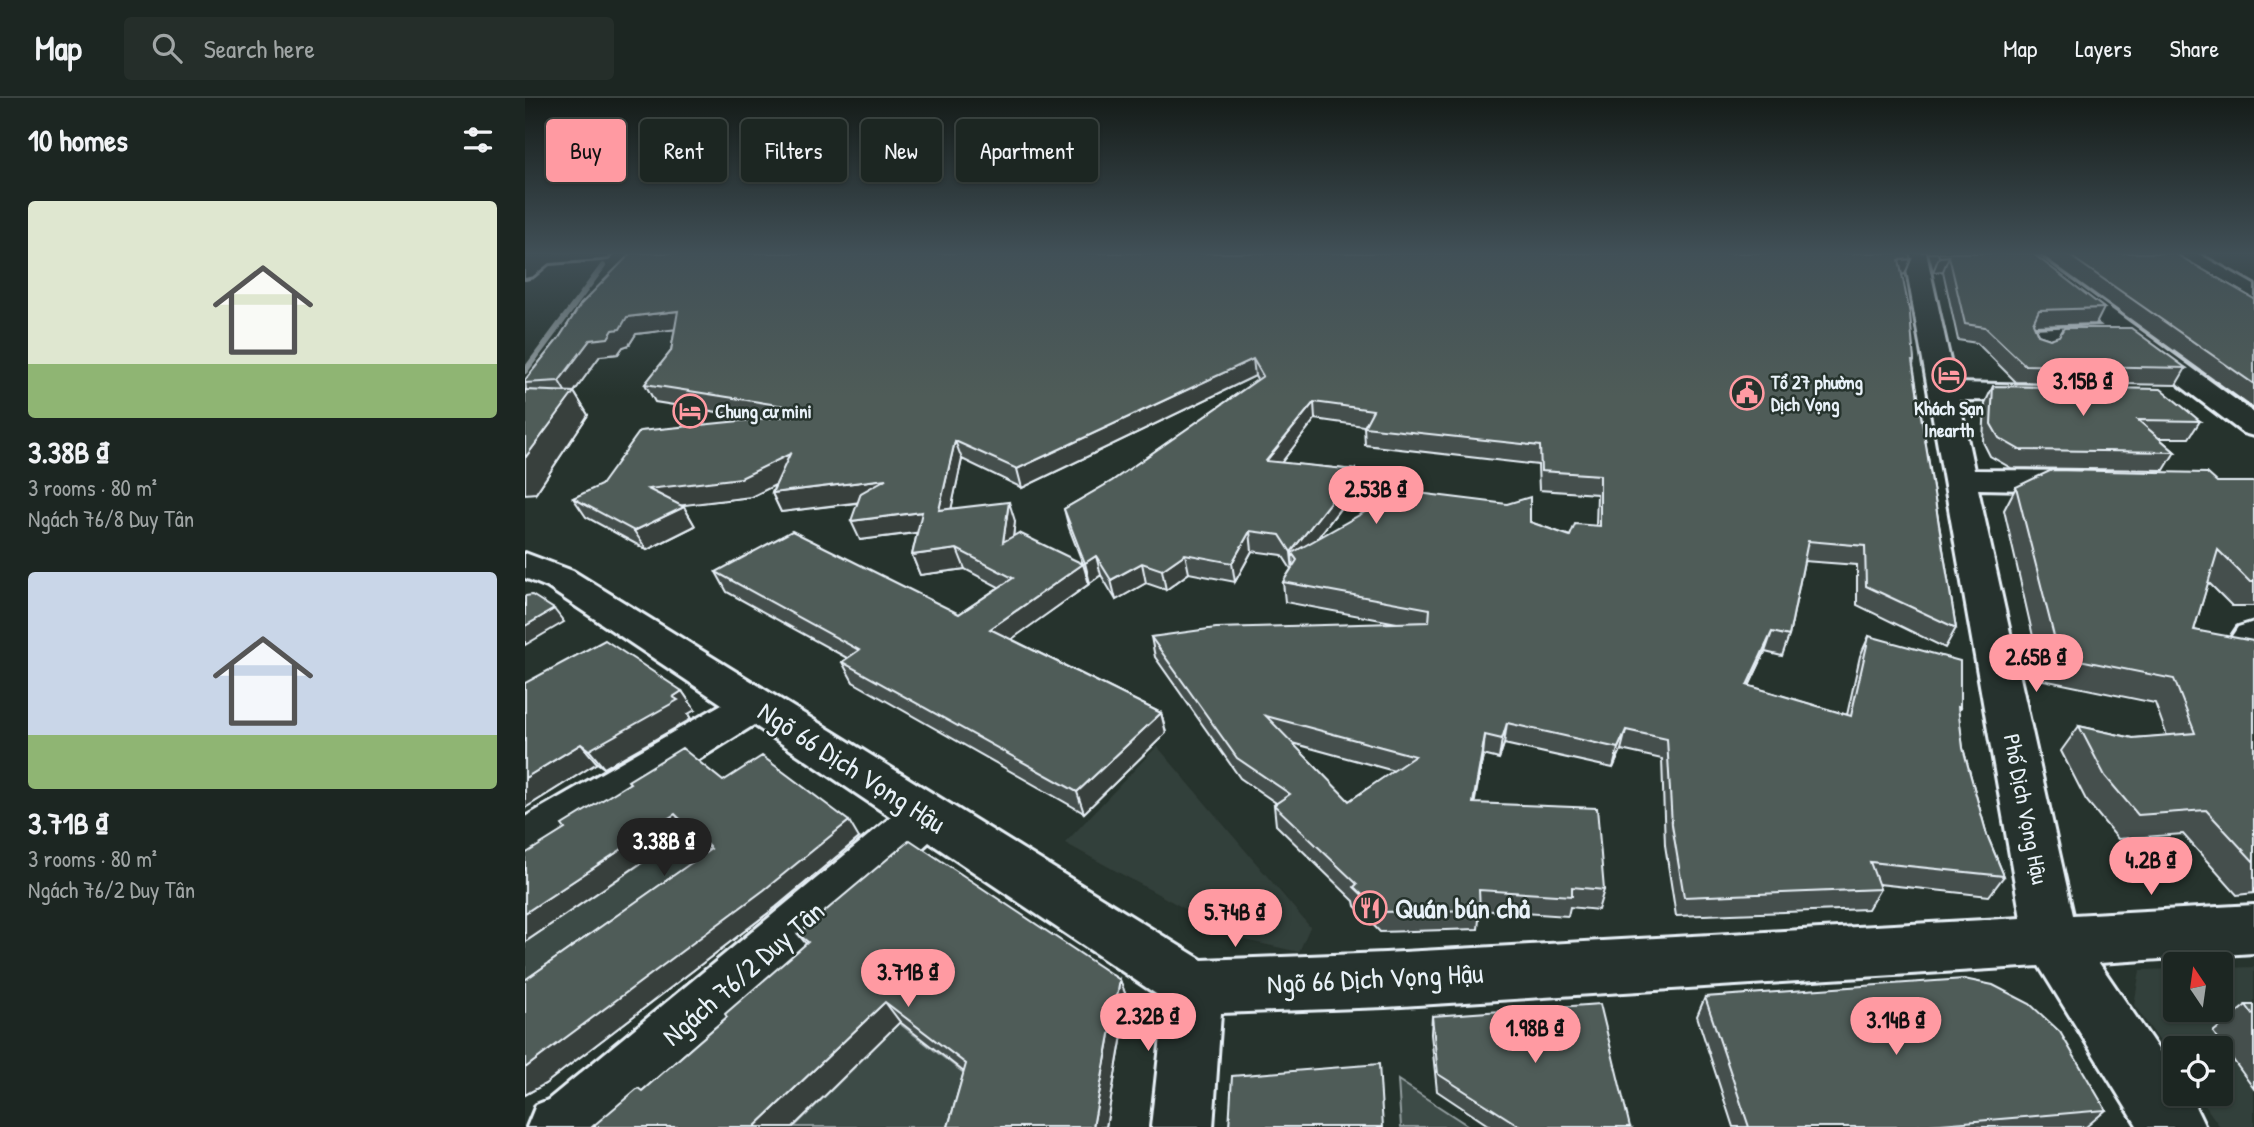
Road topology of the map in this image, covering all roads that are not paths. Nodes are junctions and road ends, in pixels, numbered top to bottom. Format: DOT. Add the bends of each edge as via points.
graph roads {
  1 [pos="1925,301"];
  2 [pos="2085,301"];
  3 [pos="2129,334"];
  4 [pos="2041,345"];
  5 [pos="1943,391"];
  6 [pos="2064,394"];
  7 [pos="2173,396"];
  8 [pos="2213,397"];
  9 [pos="2254,427"];
  10 [pos="1960,479"];
  11 [pos="2114,481"];
  12 [pos="525,564"];
  13 [pos="2254,635"];
  14 [pos="2254,644"];
  15 [pos="755,704"];
  16 [pos="927,816"];
  17 [pos="525,842"];
  18 [pos="2254,929"];
  19 [pos="2052,940"];
  20 [pos="1195,987"];
  21 [pos="558,1127"];
  22 [pos="1182,1127"];
  23 [pos="2174,1127"];
  1 -- 5 [label="street, Phố Dịch Vọng Hậu"];
  2 -- 3 [label="street"];
  3 -- 4 [label="street" via="2041,334"];
  3 -- 8 [label="street"];
  5 -- 6 [label="street"];
  5 -- 10 [label="street, Phố Dịch Vọng Hậu"];
  7 -- 8 [label="street"];
  8 -- 9 [label="street"];
  10 -- 11 [label="street"];
  10 -- 19 [label="street, Phố Dịch Vọng Hậu"];
  12 -- 15 [label="street, Ngõ 66 Dịch Vọng Hậu" via="560,579"];
  13 -- 14 [label="street"];
  15 -- 16 [label="street, Ngõ 66 Dịch Vọng Hậu"];
  15 -- 17 [label="street"];
  16 -- 20 [label="street, Ngõ 66 Dịch Vọng Hậu"];
  16 -- 21 [label="street, Ngách 76/2 Duy Tân" via="565,1126"];
  18 -- 19 [label="street, Ngõ 66 Dịch Vọng Hậu"];
  19 -- 20 [label="street, Ngõ 66 Dịch Vọng Hậu"];
  19 -- 23 [label="street, Phố Dịch Vọng Hậu"];
  20 -- 22 [label="street"];
}
